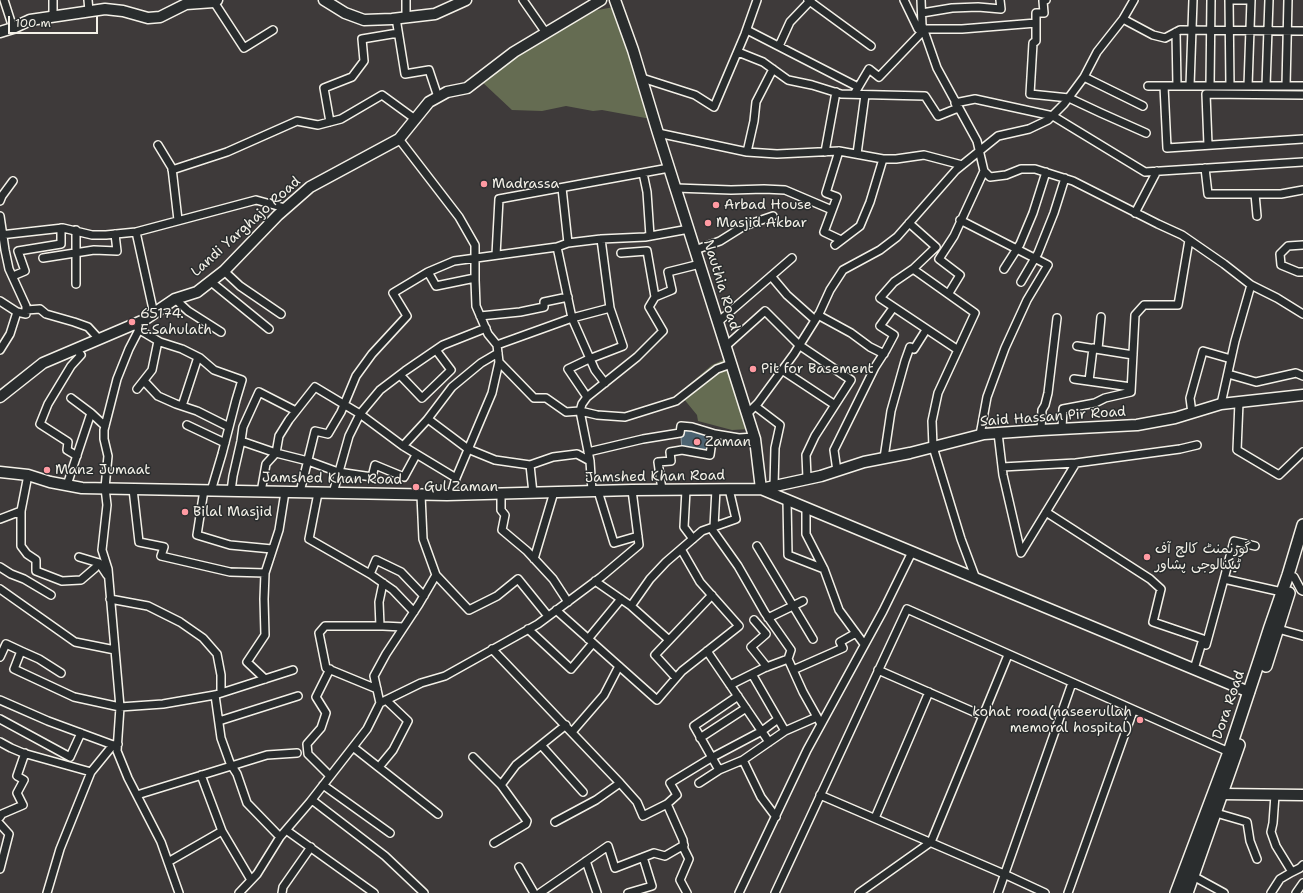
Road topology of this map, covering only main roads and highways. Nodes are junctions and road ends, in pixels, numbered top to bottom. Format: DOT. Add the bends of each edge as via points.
graph roads {
  1 [pos="1303,525"];
  2 [pos="1303,548"];
  3 [pos="1291,576"];
  4 [pos="1274,628"];
  5 [pos="1218,793"];
  6 [pos="1176,893"];
  7 [pos="1187,893"];
  1 -- 3 [label="main road, Dora Road"];
  2 -- 3 [label="main road"];
  3 -- 4 [label="main road"];
  3 -- 4 [label="main road, Dora Road" via="1282,592"];
  4 -- 5 [label="main road"];
  4 -- 5 [label="main road, Dora Road" via="1249,692"];
  5 -- 6 [label="main road, Dora Road"];
  5 -- 7 [label="main road" via="1216,814"];
}
